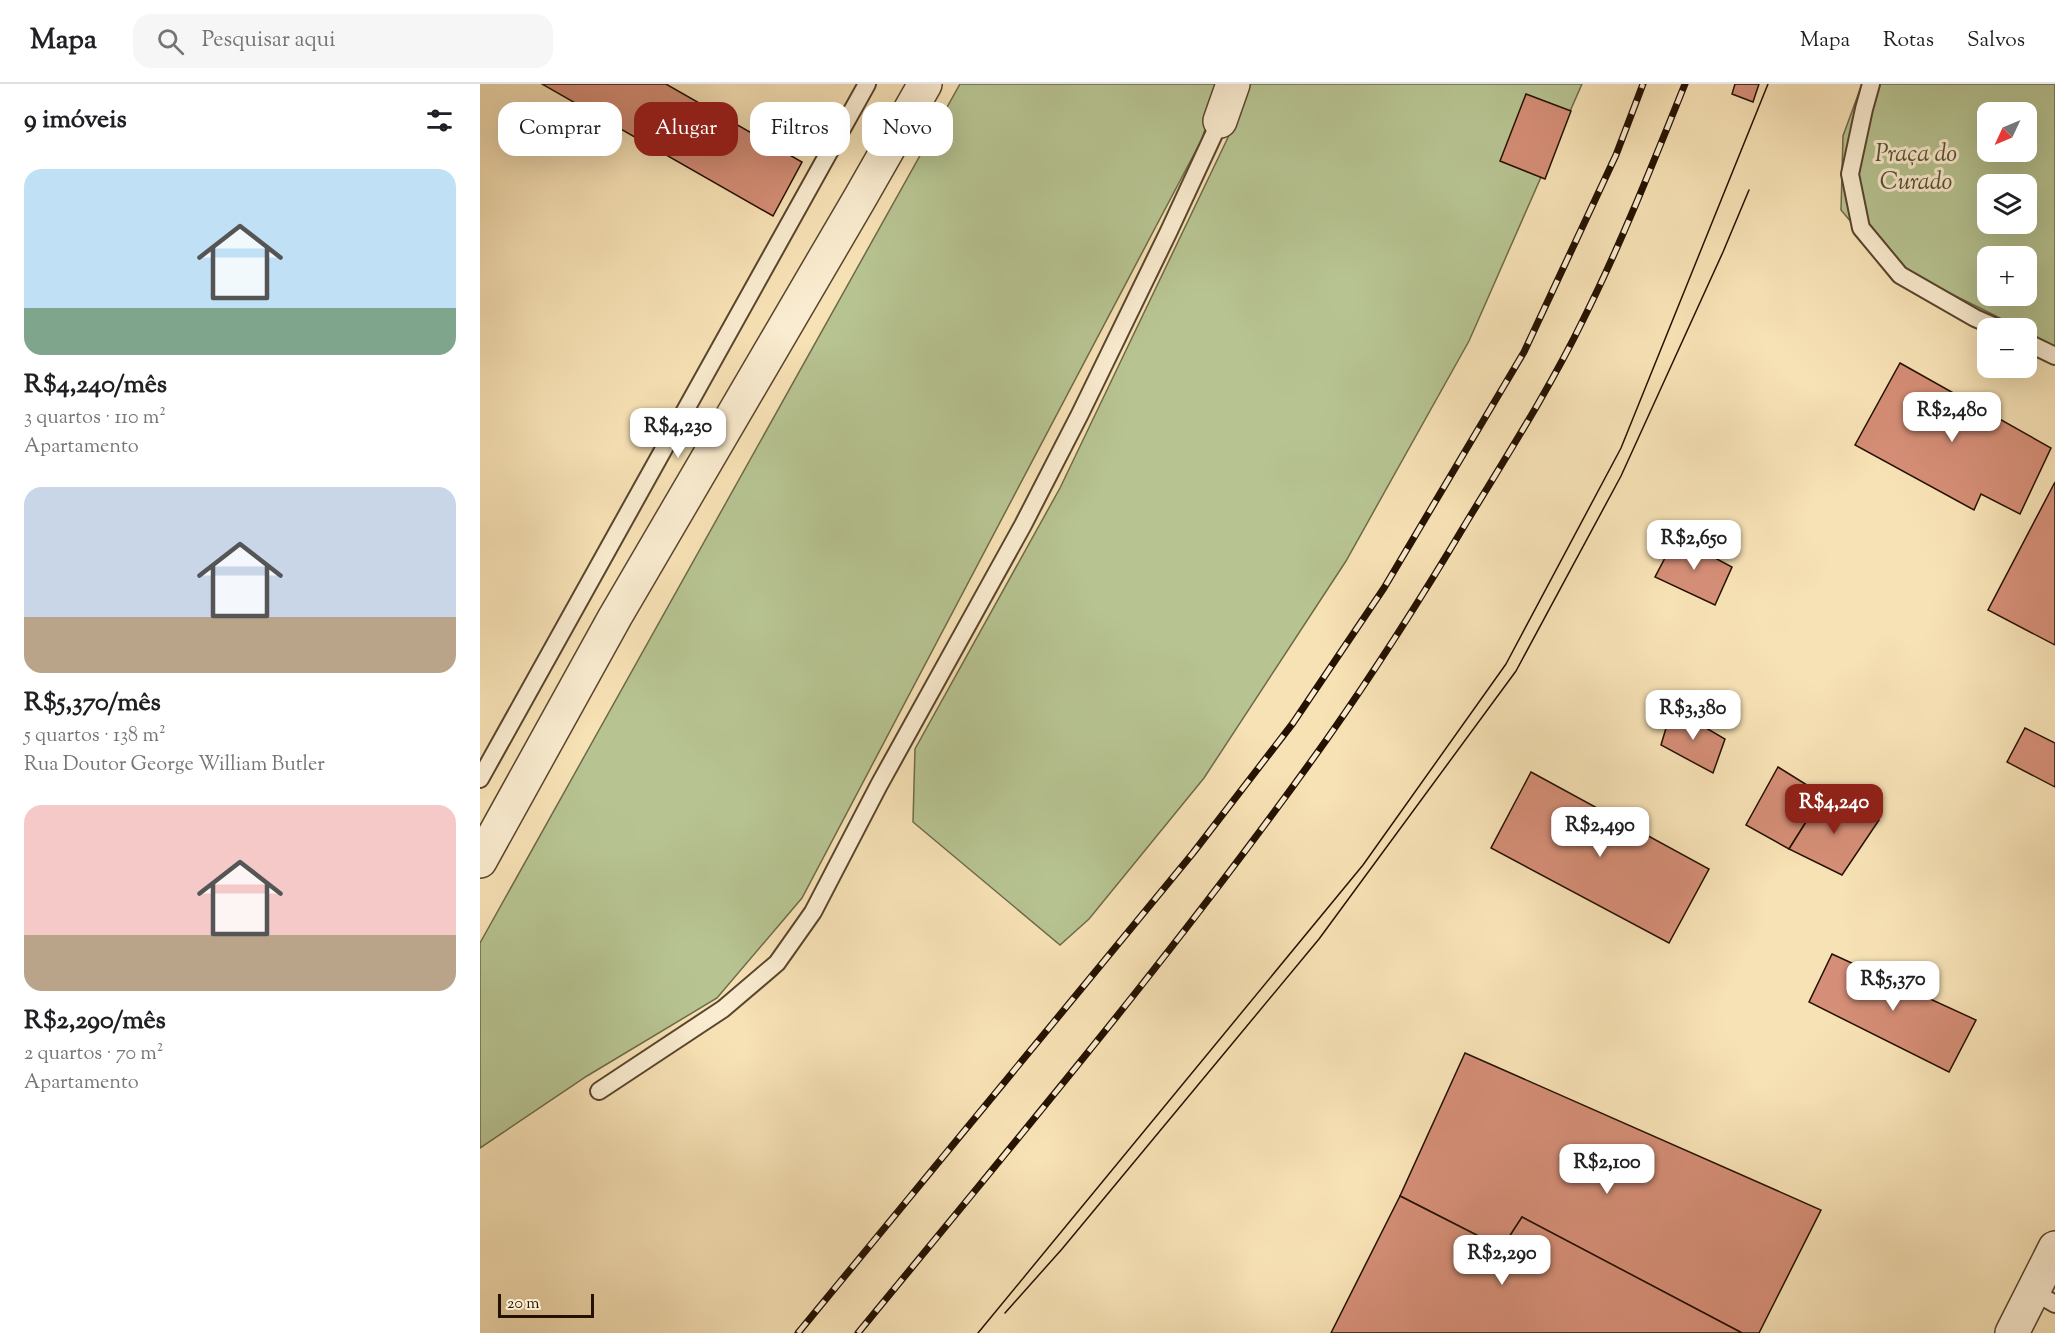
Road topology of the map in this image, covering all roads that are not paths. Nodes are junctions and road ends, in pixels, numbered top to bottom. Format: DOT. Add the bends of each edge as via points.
graph roads {
  1 [pos="867,84"];
  2 [pos="925,84"];
  3 [pos="1233,84"];
  4 [pos="1871,84"];
  5 [pos="1220,121"];
  6 [pos="1977,319"];
  7 [pos="2037,347"];
  8 [pos="2055,356"];
  9 [pos="480,779"];
  10 [pos="480,861"];
  11 [pos="599,1091"];
  12 [pos="2055,1248"];
  13 [pos="2044,1298"];
  14 [pos="2012,1333"];
  1 -- 9 [label="lane"];
  2 -- 10 [label="street" via="615,617"];
  3 -- 5 [label="street"];
  4 -- 6 [label="lane" via="1850,174 1861,228 1900,275"];
  5 -- 11 [label="lane" via="1039,495 813,912 777,963 723,1010"];
  7 -- 8 [label="lane"];
  12 -- 13 [label="street"];
  13 -- 14 [label="street"];
}
